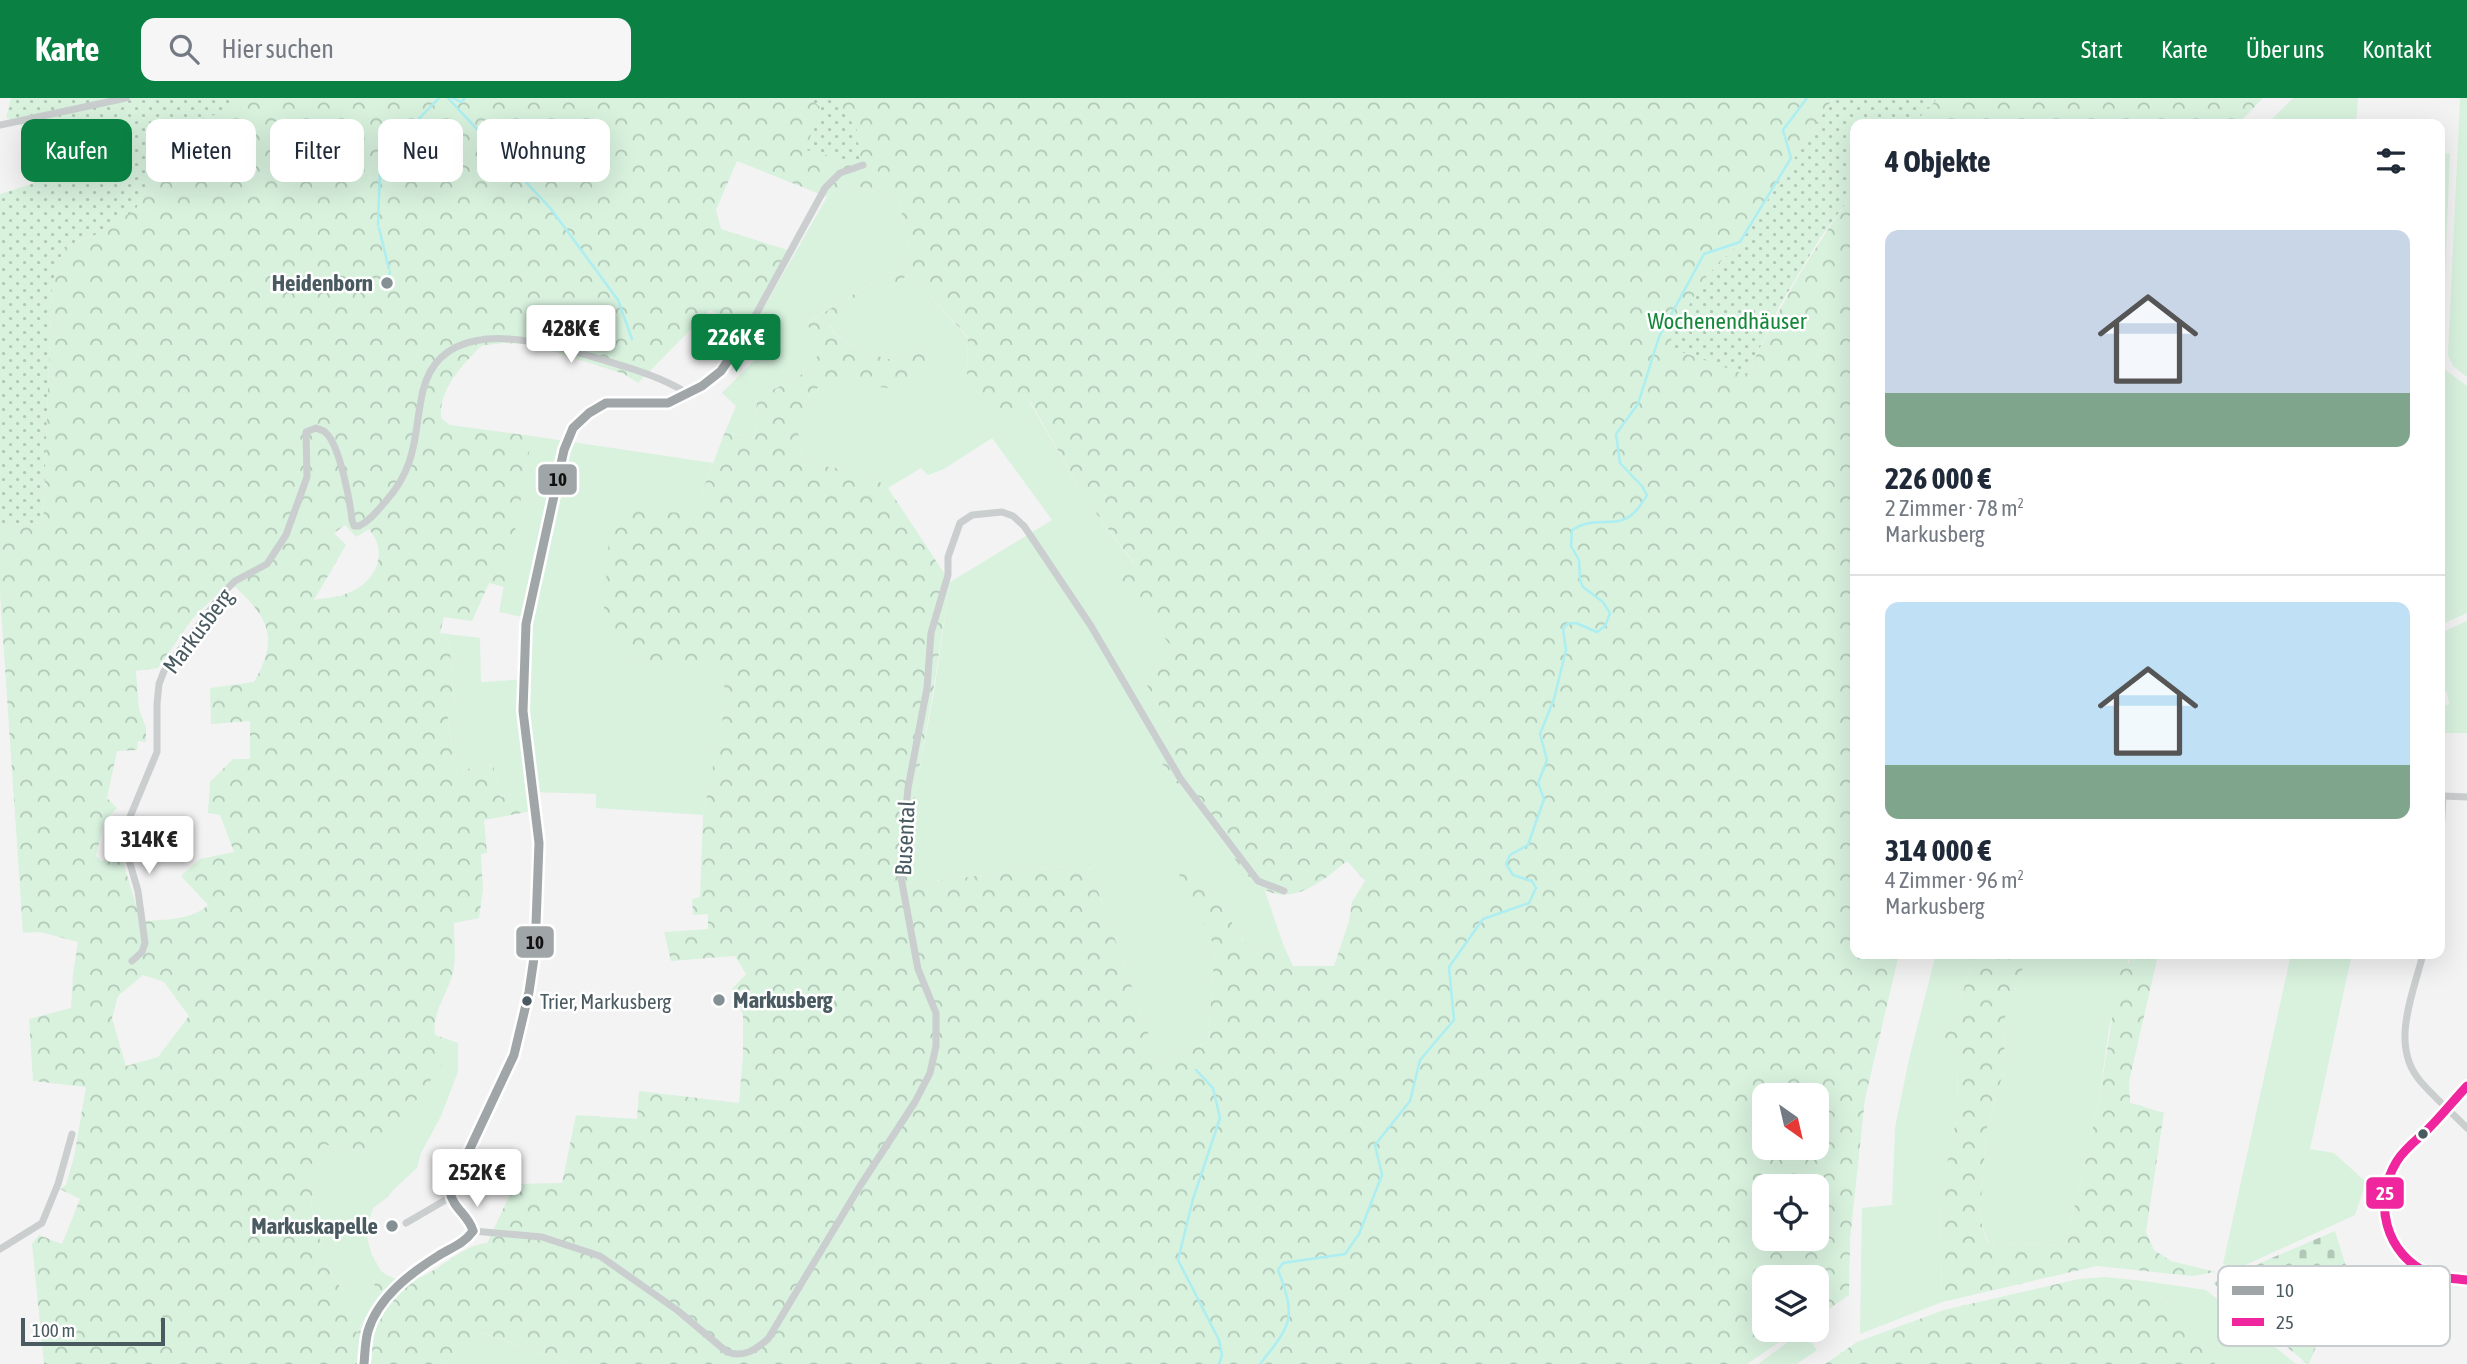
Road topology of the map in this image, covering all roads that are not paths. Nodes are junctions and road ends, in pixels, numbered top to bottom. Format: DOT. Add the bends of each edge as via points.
graph roads {
  1 [pos="126,98"];
  2 [pos="0,125"];
  3 [pos="863,165"];
  4 [pos="687,393"];
  5 [pos="2445,796"];
  6 [pos="2467,797"];
  7 [pos="1284,891"];
  8 [pos="2422,959"];
  9 [pos="132,961"];
  10 [pos="2467,1086"];
  11 [pos="2447,1108"];
  12 [pos="2467,1128"];
  13 [pos="72,1133"];
  14 [pos="449,1198"];
  15 [pos="406,1223"];
  16 [pos="473,1231"];
  17 [pos="0,1249"];
  18 [pos="2414,1266"];
  19 [pos="364,1364"];
  1 -- 2 [label="street"];
  3 -- 4 [label="street" via="840,173 825,188 721,371"];
  4 -- 9 [label="street, Markusberg" via="644,373 523,339 461,347 439,359 421,391 413,456 403,481 359,526 354,526 342,469 327,433 316,428 306,432 307,477 286,535 267,564 222,594 159,684 157,752 122,836 138,891 145,943"];
  4 -- 14 [label="street" via="668,403 606,403 573,428 564,450 526,624 523,711 539,843 529,992 514,1055"];
  5 -- 6 [label="street"];
  7 -- 16 [label="street, Busental" via="1258,881 1180,778 1091,626 1024,526 1002,512 972,515 960,523 948,557 948,575 931,633 900,872 918,969 936,1013 930,1073 768,1339 751,1352 727,1352 600,1255 542,1237"];
  8 -- 11 [label="street" via="2404,1045 2420,1081"];
  10 -- 11 [label="street"];
  11 -- 12 [label="street"];
  11 -- 18 [label="street" via="2399,1158 2386,1180 2382,1211 2388,1233"];
  13 -- 17 [label="street" via="42,1223"];
  14 -- 15 [label="street"];
  14 -- 16 [label="street"];
  16 -- 19 [label="street" via="397,1286 368,1331"];
}
